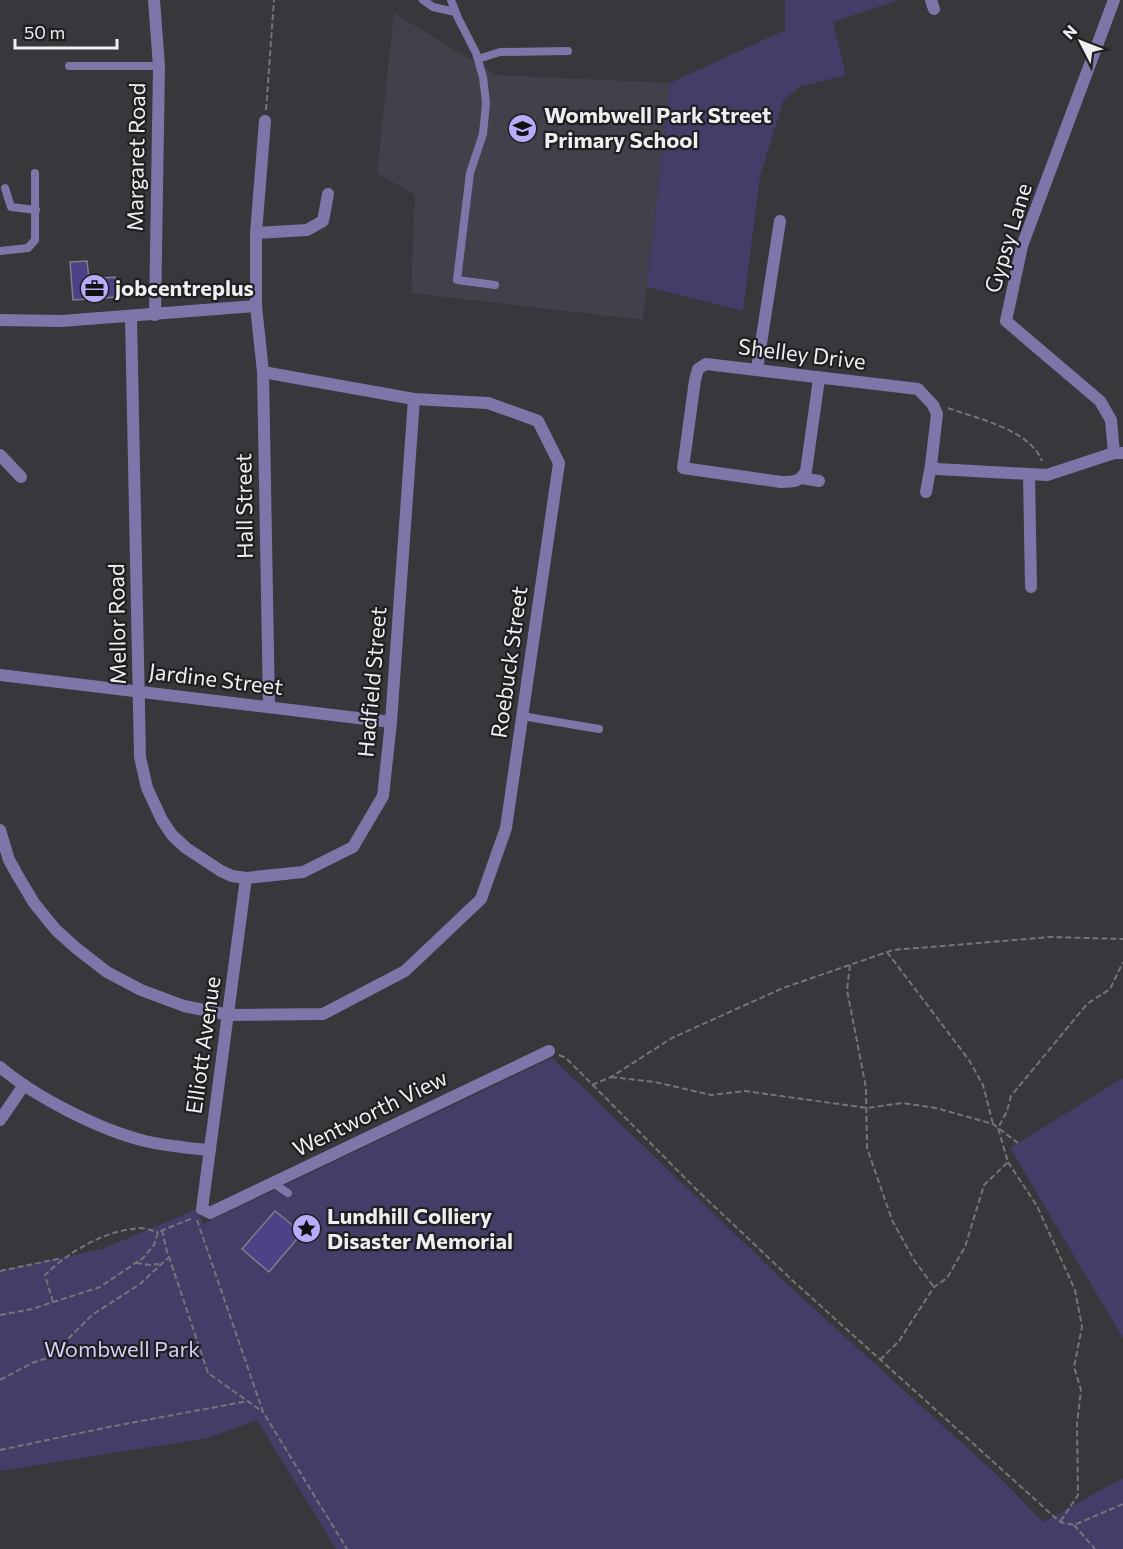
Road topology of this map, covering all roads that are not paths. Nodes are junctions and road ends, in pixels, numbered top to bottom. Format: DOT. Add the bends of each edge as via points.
graph roads {
  1 [pos="154,0"];
  2 [pos="423,0"];
  3 [pos="451,0"];
  4 [pos="1114,0"];
  5 [pos="455,12"];
  6 [pos="568,51"];
  7 [pos="478,59"];
  8 [pos="69,66"];
  9 [pos="159,66"];
  10 [pos="265,121"];
  11 [pos="35,173"];
  12 [pos="5,188"];
  13 [pos="328,194"];
  14 [pos="36,210"];
  15 [pos="780,221"];
  16 [pos="255,233"];
  17 [pos="0,251"];
  18 [pos="495,285"];
  19 [pos="256,306"];
  20 [pos="155,315"];
  21 [pos="131,317"];
  22 [pos="0,320"];
  23 [pos="757,369"];
  24 [pos="263,372"];
  25 [pos="819,379"];
  26 [pos="414,399"];
  27 [pos="1119,453"];
  28 [pos="0,455"];
  29 [pos="931,465"];
  30 [pos="1029,474"];
  31 [pos="21,477"];
  32 [pos="802,478"];
  33 [pos="819,481"];
  34 [pos="926,492"];
  35 [pos="1031,587"];
  36 [pos="0,675"];
  37 [pos="140,691"];
  38 [pos="268,706"];
  39 [pos="522,716"];
  40 [pos="390,722"];
  41 [pos="598,729"];
  42 [pos="0,830"];
  43 [pos="5,862"];
  44 [pos="246,878"];
  45 [pos="229,1015"];
  46 [pos="549,1051"];
  47 [pos="0,1068"];
  48 [pos="24,1085"];
  49 [pos="0,1120"];
  50 [pos="209,1150"];
  51 [pos="273,1183"];
  52 [pos="288,1193"];
  53 [pos="210,1213"];
  1 -- 9 [label="street, Margaret Road"];
  2 -- 5 [label="lane" via="433,7"];
  3 -- 5 [label="lane"];
  4 -- 27 [label="street, Gypsy Lane" via="1022,246 1005,321 1100,400 1111,420"];
  5 -- 7 [label="lane"];
  6 -- 7 [label="lane" via="500,52"];
  7 -- 18 [label="lane" via="486,121 470,173 457,280"];
  8 -- 9 [label="lane"];
  9 -- 20 [label="street, Margaret Road"];
  10 -- 16 [label="street, Hall Street"];
  11 -- 14 [label="lane"];
  12 -- 14 [label="lane" via="10,207"];
  13 -- 16 [label="street" via="323,221 307,230"];
  14 -- 17 [label="lane" via="36,236 30,246"];
  15 -- 23 [label="street"];
  16 -- 19 [label="street, Hall Street"];
  19 -- 20 [label="street"];
  19 -- 24 [label="street, Hall Street"];
  20 -- 21 [label="street"];
  21 -- 22 [label="street"];
  21 -- 37 [label="street, Mellor Road"];
  23 -- 25 [label="street, Shelley Drive"];
  23 -- 32 [label="street, Shelley Drive" via="706,364 698,369 683,468 781,482"];
  24 -- 26 [label="street, Roebuck Street"];
  24 -- 38 [label="street, Hall Street"];
  25 -- 29 [label="street, Shelley Drive" via="918,389 937,414"];
  25 -- 32 [label="street" via="807,471"];
  26 -- 39 [label="street, Roebuck Street" via="488,403 538,421 559,463"];
  26 -- 40 [label="street, Hadfield Street"];
  27 -- 30 [label="street" via="1047,475"];
  28 -- 31 [label="street"];
  29 -- 30 [label="street" via="937,469"];
  29 -- 34 [label="street, Shelley Drive"];
  30 -- 35 [label="street"];
  32 -- 33 [label="street"];
  36 -- 37 [label="street, Jardine Street"];
  37 -- 38 [label="street, Jardine Street"];
  37 -- 44 [label="street, Mellor Road" via="140,757 152,803 172,835 186,848 232,876"];
  38 -- 40 [label="street, Jardine Street"];
  39 -- 41 [label="lane"];
  39 -- 45 [label="street, Roebuck Street" via="506,828 481,899 405,971 323,1014"];
  40 -- 44 [label="street, Hadfield Street" via="383,796 353,847 303,872"];
  42 -- 43 [label="street, Roebuck Street"];
  43 -- 45 [label="street, Roebuck Street" via="44,916 107,972 184,1006"];
  44 -- 45 [label="street, Elliott Avenue"];
  45 -- 50 [label="street, Elliott Avenue"];
  46 -- 51 [label="street, Wentworth View"];
  47 -- 48 [label="street"];
  48 -- 49 [label="street"];
  48 -- 50 [label="street" via="82,1116 142,1141"];
  50 -- 53 [label="street, Elliott Avenue" via="202,1209"];
  51 -- 52 [label="lane"];
  51 -- 53 [label="street, Wentworth View"];
}
